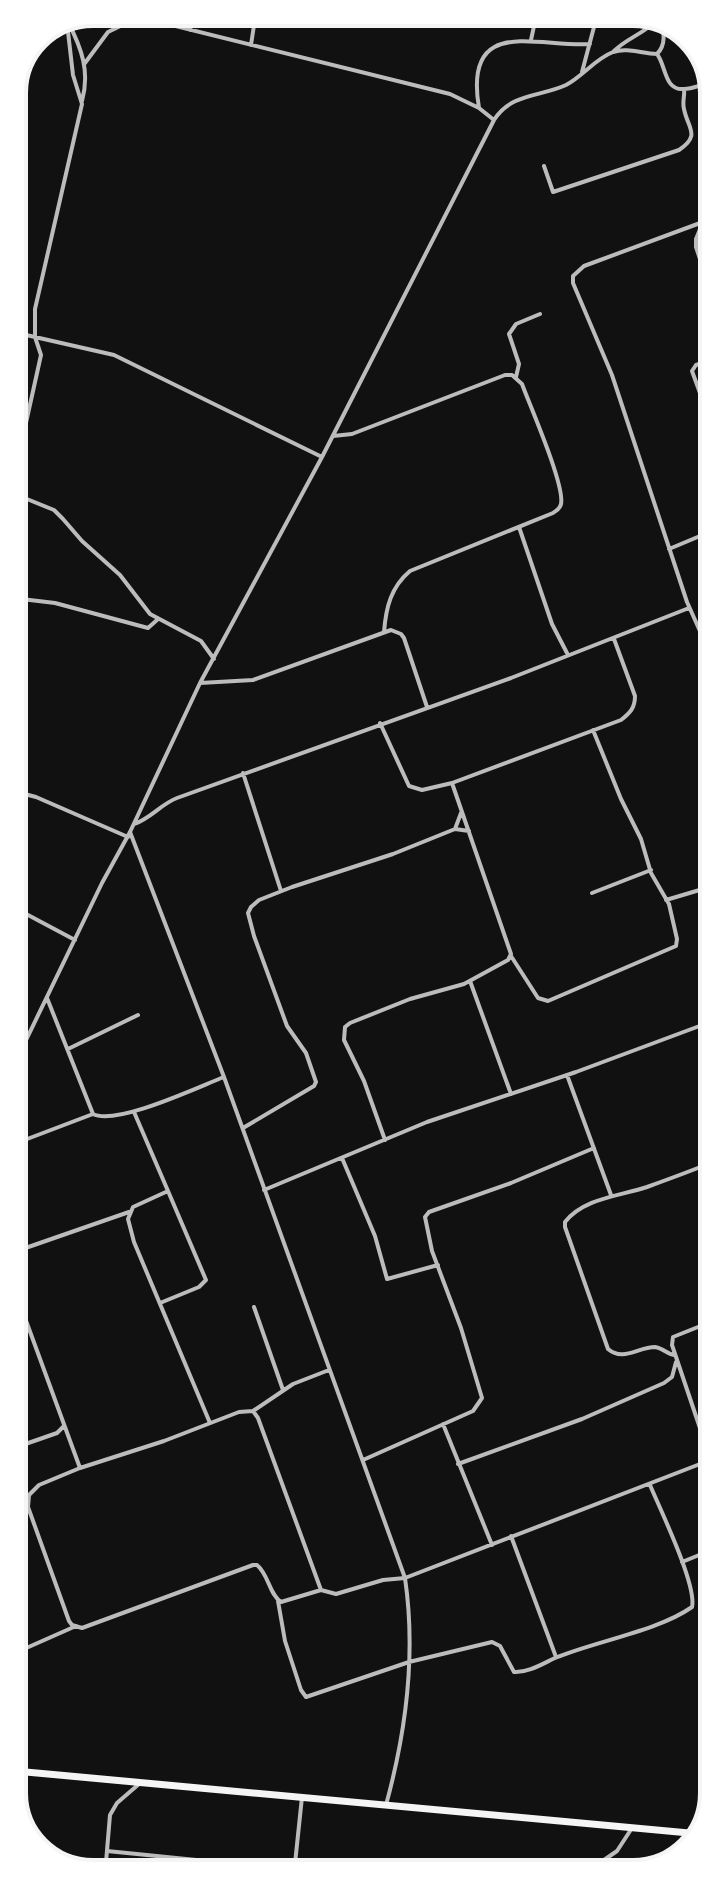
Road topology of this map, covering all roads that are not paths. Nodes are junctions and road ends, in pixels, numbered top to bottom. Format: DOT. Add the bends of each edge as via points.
graph roads {
  1 [pos="120,26"];
  2 [pos="174,26"];
  3 [pos="191,26"];
  4 [pos="254,26"];
  5 [pos="534,26"];
  6 [pos="594,26"];
  7 [pos="648,29"];
  8 [pos="72,30"];
  9 [pos="190,30"];
  10 [pos="69,31"];
  11 [pos="664,34"];
  12 [pos="531,40"];
  13 [pos="590,44"];
  14 [pos="251,45"];
  15 [pos="613,52"];
  16 [pos="657,54"];
  17 [pos="85,64"];
  18 [pos="582,72"];
  19 [pos="699,86"];
  20 [pos="684,89"];
  21 [pos="82,104"];
  22 [pos="479,108"];
  23 [pos="494,120"];
  24 [pos="544,166"];
  25 [pos="700,223"];
  26 [pos="700,229"];
  27 [pos="700,259"];
  28 [pos="540,314"];
  29 [pos="26,335"];
  30 [pos="35,337"];
  31 [pos="700,364"];
  32 [pos="516,377"];
  33 [pos="700,393"];
  34 [pos="26,423"];
  35 [pos="332,436"];
  36 [pos="322,457"];
  37 [pos="26,499"];
  38 [pos="519,526"];
  39 [pos="700,536"];
  40 [pos="669,549"];
  41 [pos="26,600"];
  42 [pos="689,608"];
  43 [pos="157,620"];
  44 [pos="384,632"];
  45 [pos="700,632"];
  46 [pos="613,638"];
  47 [pos="568,655"];
  48 [pos="214,659"];
  49 [pos="200,683"];
  50 [pos="427,707"];
  51 [pos="380,723"];
  52 [pos="593,730"];
  53 [pos="243,773"];
  54 [pos="452,783"];
  55 [pos="26,794"];
  56 [pos="462,811"];
  57 [pos="134,824"];
  58 [pos="455,829"];
  59 [pos="469,831"];
  60 [pos="129,834"];
  61 [pos="651,870"];
  62 [pos="700,890"];
  63 [pos="281,891"];
  64 [pos="592,893"];
  65 [pos="666,900"];
  66 [pos="26,914"];
  67 [pos="75,940"];
  68 [pos="510,955"];
  69 [pos="470,981"];
  70 [pos="47,998"];
  71 [pos="138,1015"];
  72 [pos="700,1026"];
  73 [pos="26,1041"];
  74 [pos="68,1049"];
  75 [pos="567,1075"];
  76 [pos="224,1077"];
  77 [pos="511,1094"];
  78 [pos="134,1112"];
  79 [pos="93,1114"];
  80 [pos="243,1128"];
  81 [pos="26,1139"];
  82 [pos="385,1140"];
  83 [pos="594,1148"];
  84 [pos="342,1158"];
  85 [pos="700,1167"];
  86 [pos="264,1190"];
  87 [pos="168,1191"];
  88 [pos="611,1195"];
  89 [pos="129,1212"];
  90 [pos="26,1248"];
  91 [pos="438,1265"];
  92 [pos="160,1303"];
  93 [pos="254,1307"];
  94 [pos="26,1321"];
  95 [pos="700,1326"];
  96 [pos="674,1355"];
  97 [pos="676,1362"];
  98 [pos="329,1370"];
  99 [pos="283,1390"];
  100 [pos="253,1411"];
  101 [pos="210,1423"];
  102 [pos="443,1424"];
  103 [pos="64,1426"];
  104 [pos="700,1429"];
  105 [pos="57,1433"];
  106 [pos="69,1438"];
  107 [pos="26,1444"];
  108 [pos="362,1460"];
  109 [pos="458,1464"];
  110 [pos="700,1464"];
  111 [pos="80,1468"];
  112 [pos="650,1485"];
  113 [pos="510,1536"];
  114 [pos="492,1545"];
  115 [pos="700,1555"];
  116 [pos="682,1562"];
  117 [pos="405,1578"];
  118 [pos="321,1590"];
  119 [pos="278,1601"];
  120 [pos="76,1626"];
  121 [pos="26,1648"];
  122 [pos="556,1657"];
  123 [pos="409,1662"];
  124 [pos="26,1772"];
  125 [pos="141,1782"];
  126 [pos="302,1797"];
  127 [pos="386,1805"];
  128 [pos="632,1828"];
  129 [pos="686,1833"];
  130 [pos="107,1851"];
  131 [pos="106,1860"];
  132 [pos="192,1860"];
  133 [pos="296,1860"];
  134 [pos="604,1860"];
  1 -- 17 [label="street" via="108,32"];
  2 -- 9 [label="street"];
  3 -- 9 [label="street"];
  4 -- 14 [label="street"];
  5 -- 12 [label="street"];
  6 -- 13 [label="street"];
  7 -- 15 [label="street"];
  8 -- 17 [label="street"];
  9 -- 14 [label="street"];
  10 -- 21 [label="street"];
  11 -- 16 [label="street"];
  12 -- 13 [label="street"];
  12 -- 22 [label="street" via="507,42 488,53 477,80"];
  13 -- 18 [label="street"];
  14 -- 22 [label="street" via="450,94"];
  15 -- 16 [label="street"];
  15 -- 18 [label="street"];
  16 -- 20 [label="street" via="668,82"];
  17 -- 21 [label="street"];
  18 -- 23 [label="street" via="571,83 509,103"];
  19 -- 20 [label="street"];
  20 -- 24 [label="street" via="692,134 679,150 553,192"];
  21 -- 30 [label="street" via="35,309"];
  22 -- 23 [label="street"];
  23 -- 35 [label="street"];
  25 -- 40 [label="street" via="584,266 573,276"];
  26 -- 27 [label="street"];
  28 -- 32 [label="street" via="516,324 509,334 519,364"];
  29 -- 30 [label="street"];
  30 -- 34 [label="street" via="40,361"];
  30 -- 36 [label="street" via="114,355"];
  31 -- 33 [label="street" via="692,371"];
  32 -- 35 [label="street" via="505,375 352,434"];
  32 -- 38 [label="street" via="561,503 553,513"];
  35 -- 36 [label="street"];
  36 -- 48 [label="street"];
  37 -- 43 [label="street" via="54,510"];
  38 -- 44 [label="street" via="410,571 391,596"];
  38 -- 47 [label="street"];
  39 -- 40 [label="street"];
  40 -- 42 [label="street"];
  41 -- 43 [label="street" via="148,628"];
  42 -- 45 [label="street"];
  42 -- 46 [label="street"];
  43 -- 48 [label="street" via="201,641"];
  44 -- 49 [label="street" via="253,680"];
  44 -- 50 [label="street" via="397,631 404,638"];
  46 -- 47 [label="street"];
  46 -- 52 [label="street" via="635,704 621,720"];
  47 -- 50 [label="street"];
  48 -- 49 [label="street"];
  49 -- 57 [label="street"];
  50 -- 51 [label="street"];
  51 -- 53 [label="street"];
  51 -- 54 [label="street" via="409,786 422,790"];
  52 -- 54 [label="street"];
  52 -- 61 [label="street"];
  53 -- 57 [label="street" via="162,804"];
  53 -- 63 [label="street"];
  54 -- 56 [label="street"];
  55 -- 60 [label="street"];
  56 -- 58 [label="street"];
  56 -- 59 [label="street"];
  57 -- 60 [label="street"];
  58 -- 59 [label="street"];
  58 -- 63 [label="street"];
  59 -- 68 [label="street"];
  60 -- 67 [label="street"];
  60 -- 76 [label="street"];
  61 -- 64 [label="street"];
  61 -- 65 [label="street"];
  62 -- 65 [label="street"];
  63 -- 80 [label="street" via="259,900 248,913 287,1026 306,1053 316,1082"];
  65 -- 68 [label="street" via="676,946 548,1001 538,998"];
  66 -- 67 [label="street"];
  67 -- 70 [label="street"];
  68 -- 69 [label="street"];
  69 -- 77 [label="street"];
  69 -- 82 [label="street" via="345,1027 344,1040"];
  70 -- 73 [label="street"];
  70 -- 74 [label="street"];
  71 -- 74 [label="street"];
  72 -- 75 [label="street"];
  74 -- 79 [label="street"];
  75 -- 77 [label="street"];
  75 -- 83 [label="street"];
  76 -- 78 [label="street"];
  76 -- 80 [label="street"];
  77 -- 82 [label="street"];
  78 -- 79 [label="street" via="104,1118"];
  78 -- 87 [label="street"];
  79 -- 81 [label="street"];
  80 -- 86 [label="street"];
  82 -- 84 [label="street"];
  83 -- 88 [label="street"];
  83 -- 91 [label="street" via="429,1212 425,1224"];
  84 -- 86 [label="street"];
  84 -- 91 [label="street" via="387,1279"];
  85 -- 88 [label="street"];
  86 -- 98 [label="street"];
  87 -- 89 [label="street"];
  87 -- 92 [label="street" via="206,1280"];
  88 -- 96 [label="street" via="565,1222 604,1339 617,1355 658,1347"];
  89 -- 90 [label="street"];
  89 -- 92 [label="street" via="134,1242"];
  91 -- 102 [label="street" via="482,1398 473,1411"];
  92 -- 101 [label="street"];
  93 -- 99 [label="street"];
  94 -- 103 [label="street"];
  95 -- 96 [label="street" via="673,1337"];
  96 -- 97 [label="street"];
  97 -- 104 [label="street"];
  97 -- 109 [label="street" via="664,1383"];
  98 -- 99 [label="street"];
  98 -- 108 [label="street"];
  99 -- 100 [label="street"];
  100 -- 101 [label="street"];
  100 -- 118 [label="street"];
  101 -- 111 [label="street"];
  102 -- 108 [label="street"];
  102 -- 109 [label="street"];
  103 -- 105 [label="street"];
  103 -- 106 [label="street"];
  105 -- 106 [label="street"];
  105 -- 107 [label="street"];
  106 -- 111 [label="street"];
  108 -- 117 [label="street"];
  109 -- 114 [label="street"];
  110 -- 112 [label="street"];
  111 -- 120 [label="street" via="32,1489 27,1500 69,1621"];
  112 -- 113 [label="street"];
  112 -- 116 [label="street"];
  113 -- 114 [label="street"];
  113 -- 122 [label="street"];
  114 -- 117 [label="street"];
  115 -- 116 [label="street"];
  116 -- 122 [label="street" via="692,1607"];
  117 -- 118 [label="street" via="336,1594"];
  117 -- 123 [label="street"];
  118 -- 119 [label="street"];
  119 -- 120 [label="street" via="264,1571 253,1565 90,1626"];
  119 -- 123 [label="street" via="285,1641 306,1697"];
  120 -- 121 [label="street"];
  122 -- 123 [label="street" via="514,1672 495,1642"];
  123 -- 127 [label="street" via="402,1734"];
  124 -- 125 [label="highway"];
  125 -- 126 [label="highway"];
  125 -- 130 [label="street" via="113,1809"];
  126 -- 127 [label="highway"];
  126 -- 133 [label="street"];
  127 -- 128 [label="highway"];
  128 -- 129 [label="highway"];
  128 -- 134 [label="street"];
  130 -- 131 [label="street"];
  130 -- 132 [label="street"];
}
